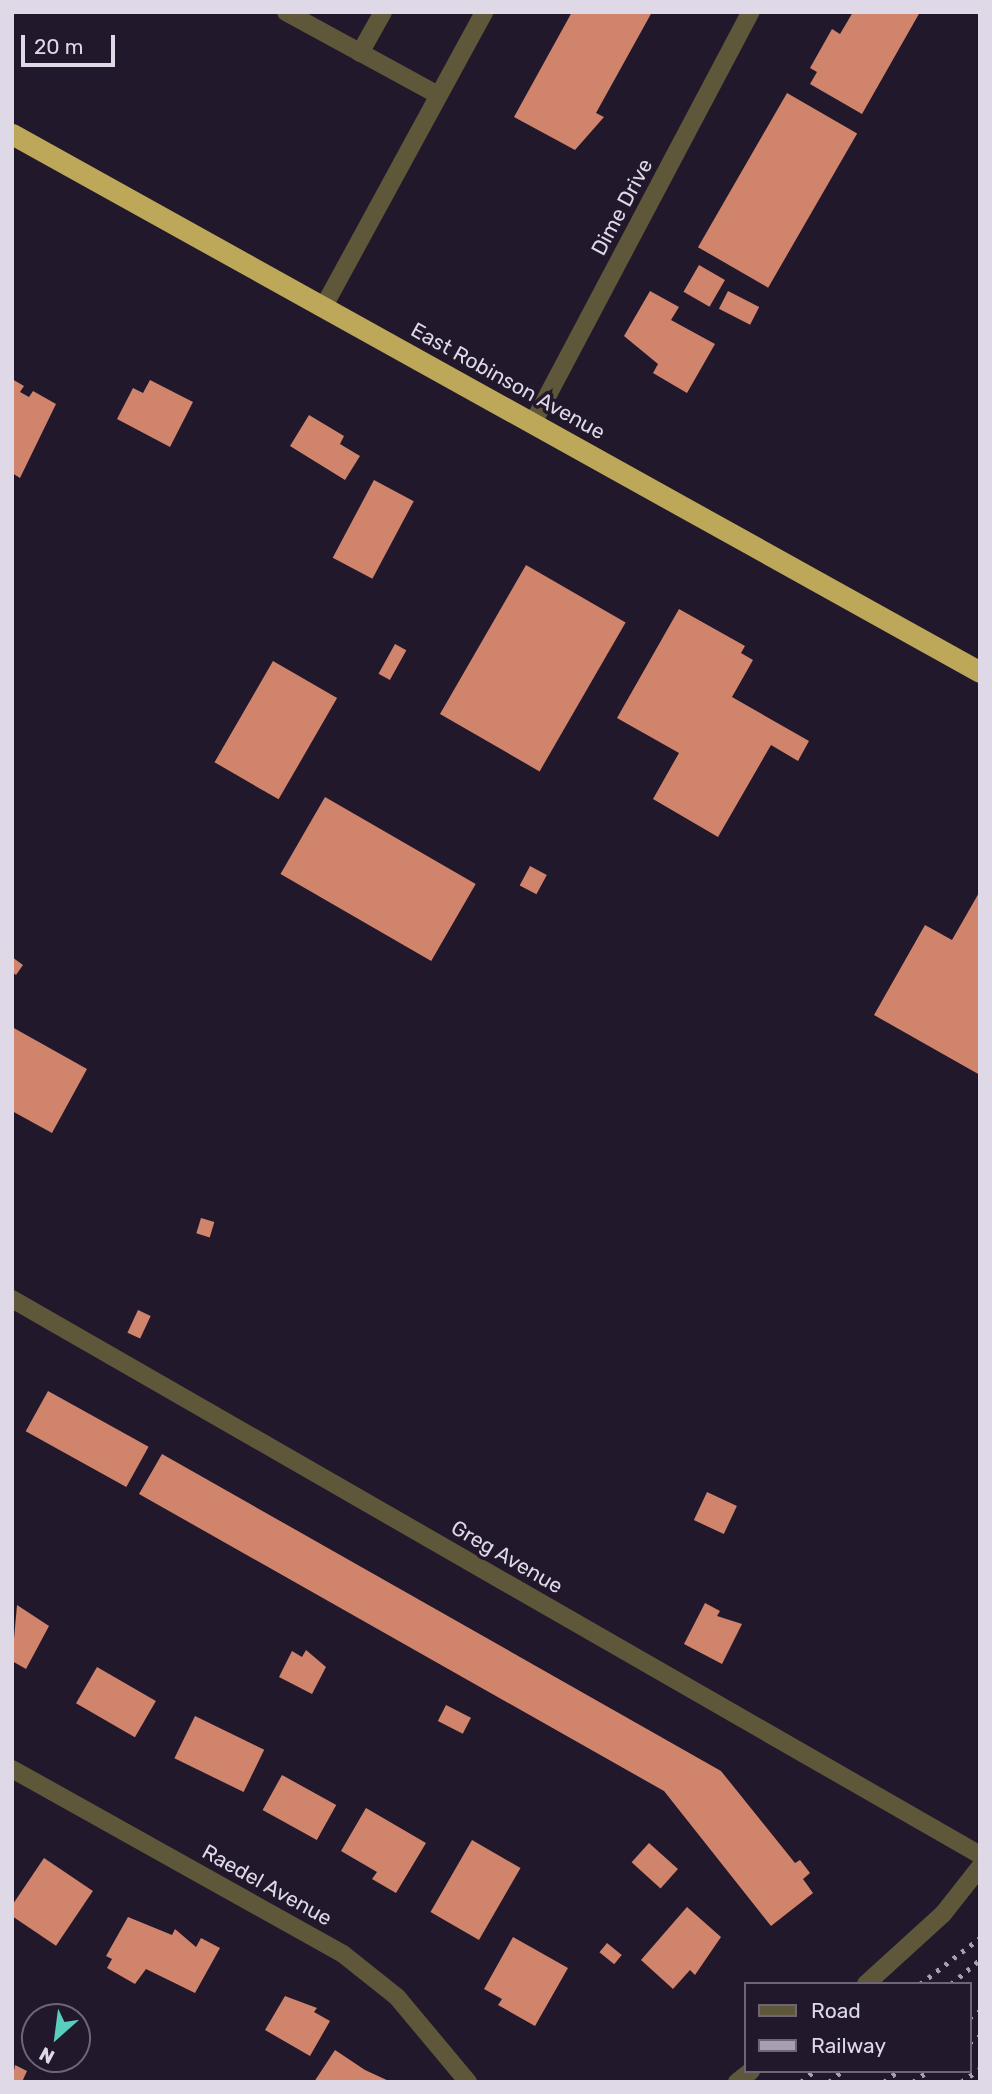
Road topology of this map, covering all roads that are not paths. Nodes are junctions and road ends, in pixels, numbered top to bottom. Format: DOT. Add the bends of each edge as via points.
graph roads {
  1 [pos="286,12"];
  2 [pos="383,12"];
  3 [pos="484,12"];
  4 [pos="751,12"];
  5 [pos="360,53"];
  6 [pos="439,96"];
  7 [pos="12,134"];
  8 [pos="324,306"];
  9 [pos="533,423"];
  10 [pos="980,671"];
  11 [pos="12,1299"];
  12 [pos="12,1769"];
  13 [pos="980,1855"];
  14 [pos="980,1867"];
  15 [pos="868,1982"];
  16 [pos="468,2082"];
  1 -- 5 [label="street"];
  2 -- 5 [label="street"];
  3 -- 6 [label="street"];
  4 -- 9 [label="street, Dime Drive"];
  5 -- 6 [label="street"];
  6 -- 8 [label="street"];
  7 -- 8 [label="highway, East Robinson Avenue"];
  8 -- 9 [label="highway, East Robinson Avenue"];
  9 -- 10 [label="highway, East Robinson Avenue"];
  11 -- 13 [label="street, Greg Avenue"];
  12 -- 16 [label="street, Raedel Avenue" via="343,1954 397,1997"];
  14 -- 15 [label="street" via="943,1914"];
}
